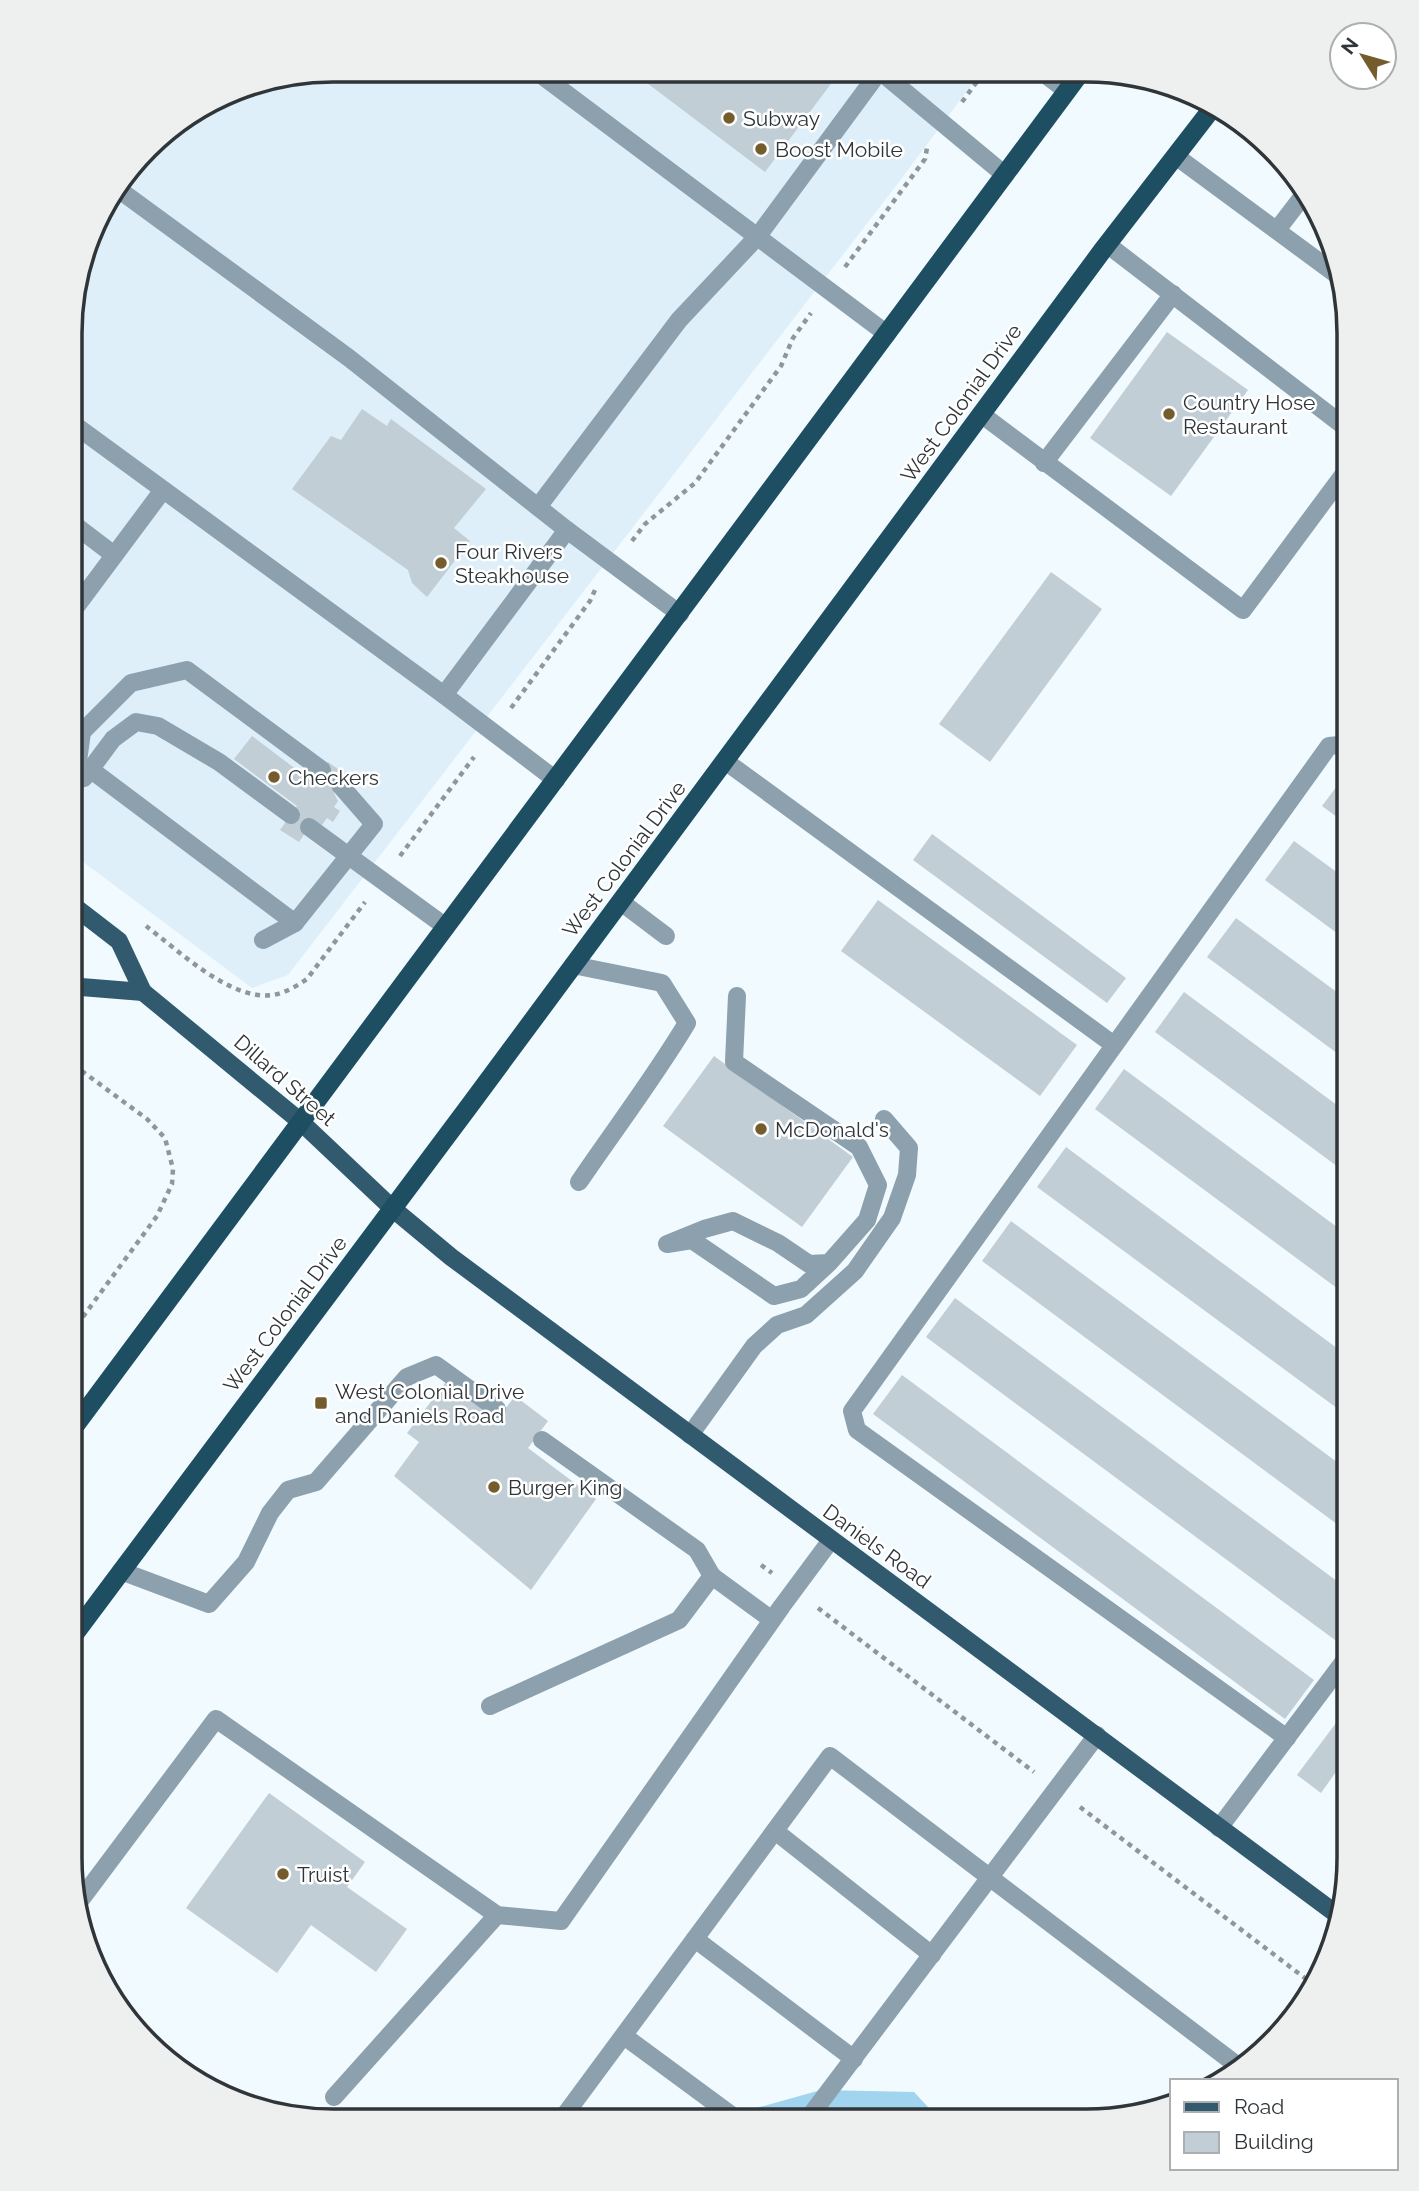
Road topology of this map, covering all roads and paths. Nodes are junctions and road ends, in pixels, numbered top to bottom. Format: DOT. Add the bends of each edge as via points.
graph roads {
  1 [pos="551,82"];
  2 [pos="873,82"];
  3 [pos="892,82"];
  4 [pos="977,82"];
  5 [pos="1055,82"];
  6 [pos="1074,82"];
  7 [pos="1067,91"];
  8 [pos="1208,114"];
  9 [pos="945,125"];
  10 [pos="1177,157"];
  11 [pos="1005,174"];
  12 [pos="125,194"];
  13 [pos="1299,201"];
  14 [pos="1277,230"];
  15 [pos="758,236"];
  16 [pos="1108,245"];
  17 [pos="1328,268"];
  18 [pos="829,289"];
  19 [pos="1173,294"];
  20 [pos="887,334"];
  21 [pos="981,414"];
  22 [pos="1337,421"];
  23 [pos="82,430"];
  24 [pos="1045,463"];
  25 [pos="1337,483"];
  26 [pos="163,490"];
  27 [pos="538,508"];
  28 [pos="567,530"];
  29 [pos="82,531"];
  30 [pos="114,555"];
  31 [pos="614,564"];
  32 [pos="82,598"];
  33 [pos="680,614"];
  34 [pos="444,695"];
  35 [pos="82,732"];
  36 [pos="492,732"];
  37 [pos="1337,745"];
  38 [pos="725,761"];
  39 [pos="90,769"];
  40 [pos="322,771"];
  41 [pos="82,780"];
  42 [pos="556,780"];
  43 [pos="340,785"];
  44 [pos="291,815"];
  45 [pos="309,827"];
  46 [pos="349,856"];
  47 [pos="382,880"];
  48 [pos="621,902"];
  49 [pos="82,912"];
  50 [pos="138,920"];
  51 [pos="295,923"];
  52 [pos="446,927"];
  53 [pos="666,936"];
  54 [pos="263,940"];
  55 [pos="573,965"];
  56 [pos="82,987"];
  57 [pos="144,992"];
  58 [pos="737,996"];
  59 [pos="1115,1045"];
  60 [pos="82,1071"];
  61 [pos="884,1119"];
  62 [pos="301,1122"];
  63 [pos="579,1182"];
  64 [pos="392,1208"];
  65 [pos="829,1263"];
  66 [pos="82,1318"];
  67 [pos="497,1409"];
  68 [pos="82,1416"];
  69 [pos="690,1435"];
  70 [pos="542,1440"];
  71 [pos="831,1540"];
  72 [pos="121,1572"];
  73 [pos="712,1576"];
  74 [pos="772,1620"];
  75 [pos="82,1624"];
  76 [pos="1337,1672"];
  77 [pos="490,1706"];
  78 [pos="1097,1735"];
  79 [pos="1287,1738"];
  80 [pos="1219,1828"];
  81 [pos="775,1831"];
  82 [pos="991,1877"];
  83 [pos="85,1894"];
  84 [pos="1331,1910"];
  85 [pos="496,1916"];
  86 [pos="695,1938"];
  87 [pos="932,1955"];
  88 [pos="624,2036"];
  89 [pos="854,2059"];
  90 [pos="1232,2061"];
  91 [pos="334,2097"];
  92 [pos="569,2109"];
  93 [pos="723,2109"];
  94 [pos="815,2109"];
  1 -- 15 [label="lane"];
  2 -- 15 [label="lane"];
  3 -- 9 [label="lane"];
  4 -- 9 [label="path"];
  5 -- 7 [label="lane"];
  6 -- 7 [label="highway"];
  7 -- 11 [label="highway"];
  8 -- 10 [label="highway, West Colonial Drive"];
  9 -- 11 [label="lane"];
  9 -- 18 [label="path"];
  10 -- 14 [label="lane"];
  10 -- 16 [label="highway, West Colonial Drive"];
  11 -- 20 [label="highway"];
  12 -- 27 [label="lane" via="349,358"];
  13 -- 14 [label="lane"];
  14 -- 17 [label="lane"];
  15 -- 18 [label="lane"];
  15 -- 27 [label="lane" via="679,320"];
  16 -- 19 [label="lane"];
  16 -- 21 [label="highway, West Colonial Drive"];
  18 -- 20 [label="lane"];
  18 -- 31 [label="path" via="793,338 781,366 695,483 645,524"];
  19 -- 22 [label="lane"];
  19 -- 24 [label="lane"];
  20 -- 33 [label="highway"];
  21 -- 24 [label="lane"];
  21 -- 38 [label="highway, West Colonial Drive"];
  23 -- 26 [label="lane"];
  24 -- 25 [label="lane" via="1243,610"];
  26 -- 30 [label="lane"];
  26 -- 34 [label="lane"];
  27 -- 28 [label="lane"];
  28 -- 31 [label="lane"];
  28 -- 34 [label="lane"];
  29 -- 30 [label="lane"];
  30 -- 32 [label="lane"];
  31 -- 33 [label="lane"];
  31 -- 36 [label="path"];
  33 -- 42 [label="highway"];
  34 -- 36 [label="lane"];
  35 -- 40 [label="lane" via="131,684 187,670"];
  36 -- 42 [label="lane"];
  36 -- 47 [label="path"];
  37 -- 59 [label="lane" via="1329,746"];
  38 -- 48 [label="highway, West Colonial Drive"];
  38 -- 59 [label="lane"];
  39 -- 41 [label="lane"];
  39 -- 44 [label="lane" via="113,739 136,722 158,726 219,762"];
  39 -- 51 [label="lane"];
  42 -- 52 [label="highway"];
  43 -- 46 [label="lane" via="374,824"];
  45 -- 46 [label="lane"];
  46 -- 47 [label="lane"];
  46 -- 51 [label="lane"];
  47 -- 50 [label="path" via="307,979 272,995 229,986"];
  47 -- 52 [label="lane"];
  48 -- 53 [label="lane"];
  48 -- 55 [label="highway, West Colonial Drive"];
  49 -- 57 [label="main road, Dillard Street" via="119,941"];
  51 -- 54 [label="lane"];
  52 -- 62 [label="highway"];
  55 -- 63 [label="lane" via="662,983 687,1023"];
  55 -- 64 [label="highway, West Colonial Drive"];
  56 -- 57 [label="main road"];
  57 -- 62 [label="main road, Dillard Street"];
  58 -- 65 [label="lane" via="734,1062 859,1147 878,1185 867,1220"];
  59 -- 79 [label="lane" via="852,1411 857,1430"];
  60 -- 66 [label="path" via="165,1138 173,1168 173,1184 157,1216"];
  61 -- 69 [label="lane" via="909,1148 907,1175 892,1218 855,1270 806,1315 778,1325 754,1346"];
  62 -- 64 [label="main road, Dillard Street"];
  62 -- 68 [label="highway"];
  64 -- 69 [label="main road, Daniels Road" via="450,1257"];
  64 -- 72 [label="highway, West Colonial Drive"];
  65 -- 65 [label="lane" via="809,1264 733,1221 667,1244 692,1240 775,1296 801,1289"];
  67 -- 72 [label="lane" via="436,1365 407,1377 316,1482 288,1490 270,1513 246,1562 209,1604"];
  69 -- 71 [label="main road, Daniels Road"];
  70 -- 73 [label="lane" via="697,1550"];
  71 -- 74 [label="lane"];
  71 -- 78 [label="main road, Daniels Road"];
  72 -- 75 [label="highway, West Colonial Drive"];
  73 -- 74 [label="lane"];
  73 -- 77 [label="lane" via="679,1620"];
  74 -- 85 [label="lane" via="561,1922"];
  76 -- 79 [label="lane"];
  78 -- 80 [label="main road, Daniels Road"];
  78 -- 82 [label="lane"];
  79 -- 80 [label="lane"];
  80 -- 84 [label="main road, Daniels Road"];
  81 -- 82 [label="lane" via="830,1756"];
  81 -- 86 [label="lane"];
  81 -- 87 [label="lane"];
  82 -- 87 [label="lane"];
  82 -- 90 [label="lane"];
  83 -- 85 [label="lane" via="216,1719"];
  85 -- 91 [label="lane"];
  86 -- 88 [label="lane"];
  86 -- 89 [label="lane"];
  87 -- 89 [label="lane"];
  88 -- 92 [label="lane"];
  88 -- 93 [label="lane"];
  89 -- 94 [label="lane"];
}
